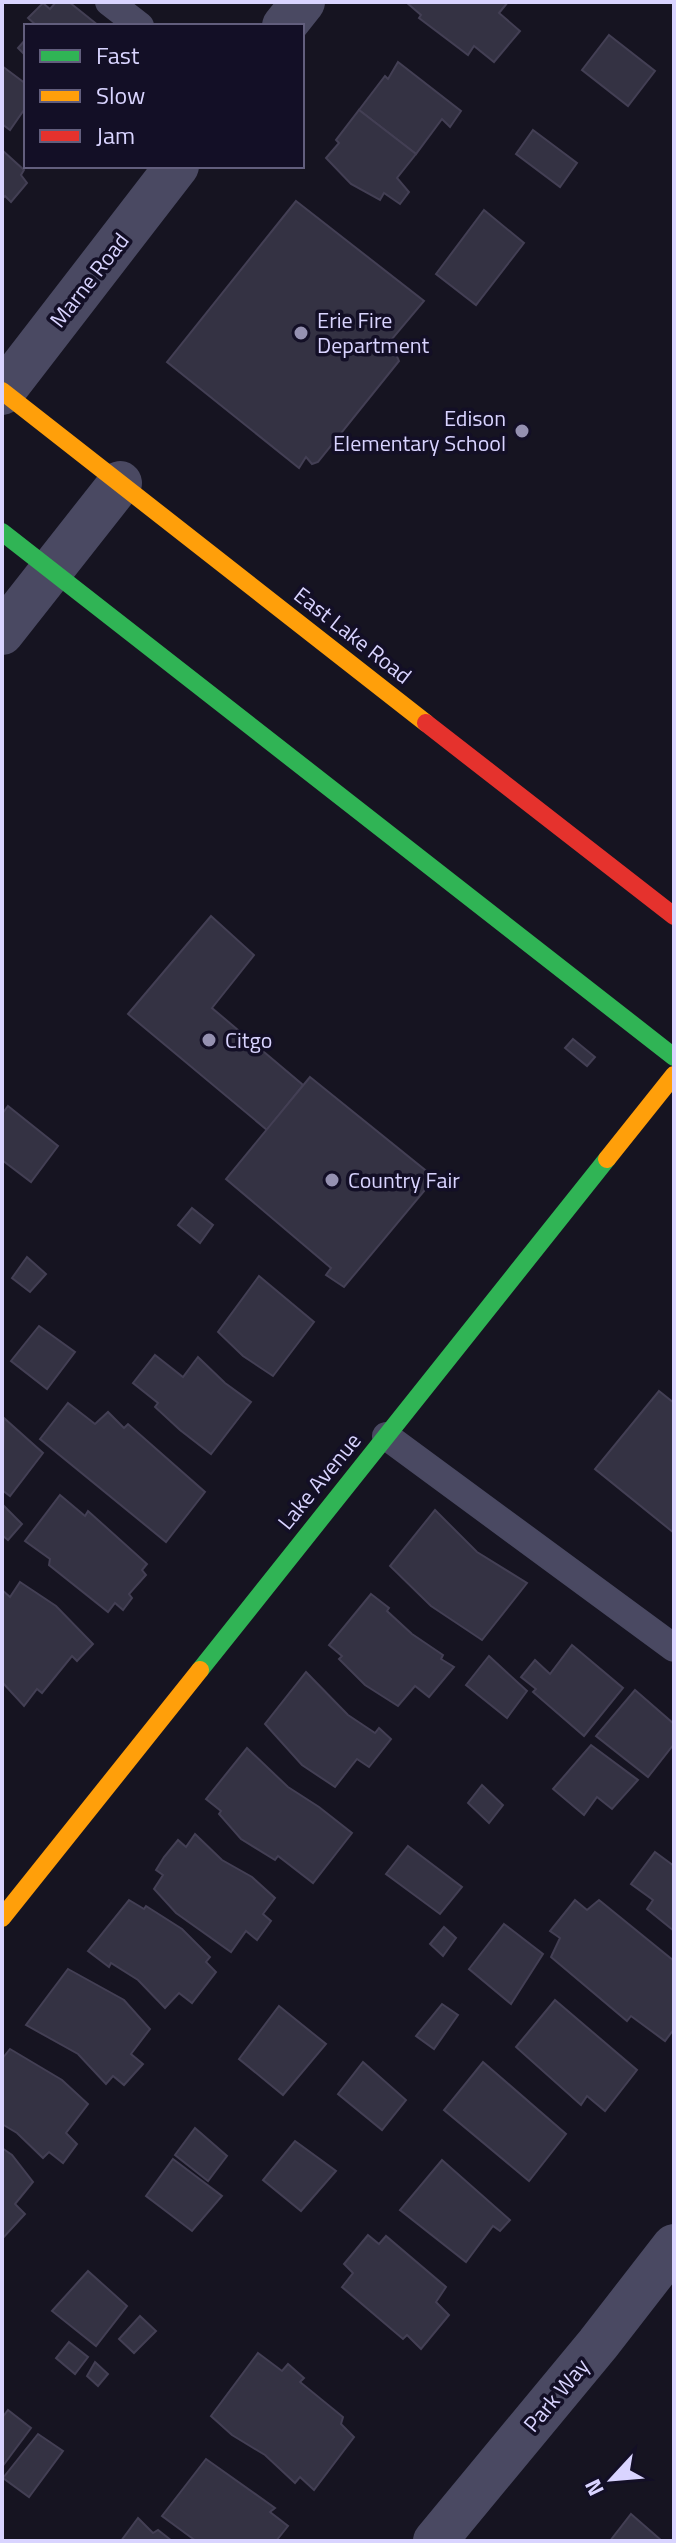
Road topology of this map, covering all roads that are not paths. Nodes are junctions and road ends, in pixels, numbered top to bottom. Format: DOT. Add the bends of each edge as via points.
graph roads {
  1 [pos="109,2"];
  2 [pos="303,2"];
  3 [pos="137,24"];
  4 [pos="286,24"];
  5 [pos="175,168"];
  6 [pos="2,392"];
  7 [pos="120,483"];
  8 [pos="2,532"];
  9 [pos="52,570"];
  10 [pos="2,633"];
  11 [pos="674,916"];
  12 [pos="674,1057"];
  13 [pos="674,1075"];
  14 [pos="386,1436"];
  15 [pos="674,1648"];
  16 [pos="2,1918"];
  17 [pos="674,2246"];
  18 [pos="435,2541"];
  1 -- 3 [label="lane"];
  2 -- 4 [label="street"];
  5 -- 6 [label="street, Marne Road"];
  6 -- 7 [label="main road, East Lake Road"];
  7 -- 9 [label="street"];
  7 -- 11 [label="main road, East Lake Road"];
  8 -- 9 [label="main road"];
  9 -- 10 [label="street"];
  9 -- 12 [label="main road"];
  13 -- 14 [label="main road, Lake Avenue"];
  14 -- 15 [label="lane"];
  14 -- 16 [label="main road, Lake Avenue"];
  17 -- 18 [label="street, Park Way"];
}
